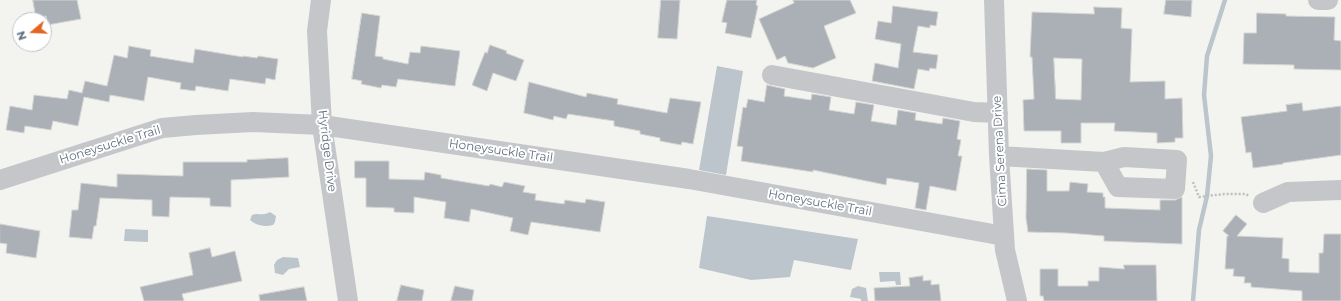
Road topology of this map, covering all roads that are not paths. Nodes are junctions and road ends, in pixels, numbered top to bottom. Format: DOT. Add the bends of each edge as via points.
graph roads {
  1 [pos="321,0"];
  2 [pos="994,0"];
  3 [pos="1318,0"];
  4 [pos="1328,0"];
  5 [pos="772,75"];
  6 [pos="998,114"];
  7 [pos="322,125"];
  8 [pos="999,156"];
  9 [pos="1104,162"];
  10 [pos="0,180"];
  11 [pos="1341,190"];
  12 [pos="1263,202"];
  13 [pos="1004,236"];
  14 [pos="348,301"];
  15 [pos="1017,301"];
  1 -- 7 [label="street, Hyridge Drive" via="317,31"];
  2 -- 6 [label="street, Cima Serena Drive"];
  3 -- 4 [label="street"];
  5 -- 6 [label="street" via="974,112"];
  6 -- 8 [label="street, Cima Serena Drive"];
  7 -- 10 [label="street, Honeysuckle Trail" via="253,122 162,128"];
  7 -- 13 [label="street, Honeysuckle Trail" via="689,179"];
  7 -- 14 [label="street, Hyridge Drive"];
  8 -- 9 [label="street"];
  8 -- 13 [label="street, Cima Serena Drive"];
  11 -- 12 [label="street" via="1288,192"];
  13 -- 15 [label="street, Cima Serena Drive"];
}
